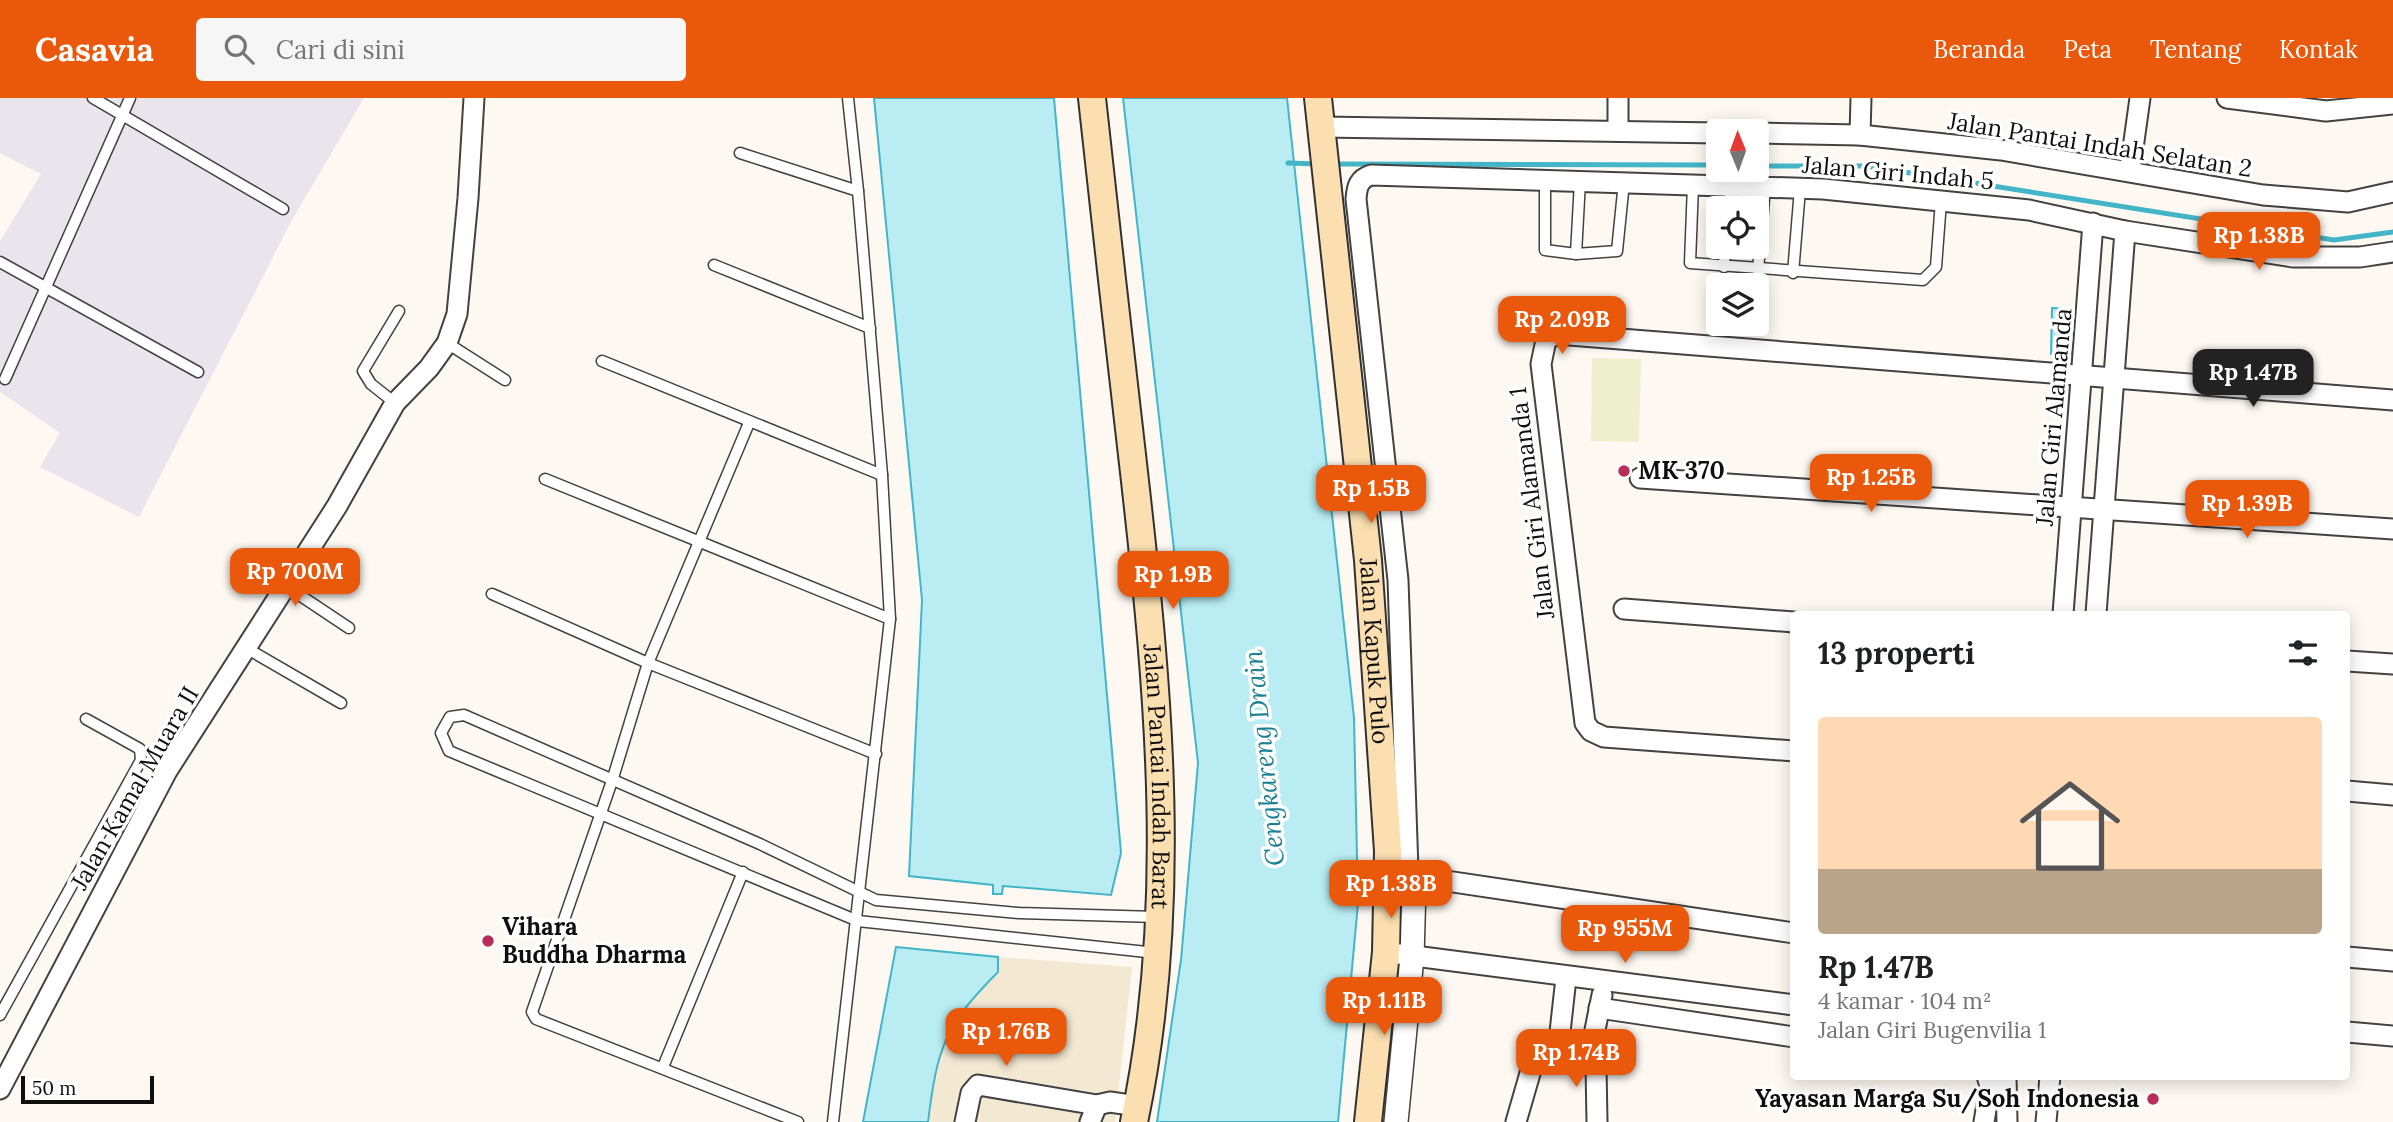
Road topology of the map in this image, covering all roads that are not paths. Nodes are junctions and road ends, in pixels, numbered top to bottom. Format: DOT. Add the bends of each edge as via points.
graph roads {
  1 [pos="93,98"];
  2 [pos="130,98"];
  3 [pos="474,98"];
  4 [pos="848,98"];
  5 [pos="1092,98"];
  6 [pos="1318,98"];
  7 [pos="1618,98"];
  8 [pos="1861,98"];
  9 [pos="2140,98"];
  10 [pos="2227,98"];
  11 [pos="2393,104"];
  12 [pos="122,113"];
  13 [pos="1618,131"];
  14 [pos="1706,133"];
  15 [pos="1769,133"];
  16 [pos="1860,135"];
  17 [pos="1324,150"];
  18 [pos="740,153"];
  19 [pos="2130,170"];
  20 [pos="1545,181"];
  21 [pos="1580,181"];
  22 [pos="1624,182"];
  23 [pos="1693,185"];
  24 [pos="1731,186"];
  25 [pos="1765,187"];
  26 [pos="1800,189"];
  27 [pos="858,191"];
  28 [pos="2393,192"];
  29 [pos="1730,196"];
  30 [pos="1941,201"];
  31 [pos="283,209"];
  32 [pos="2092,223"];
  33 [pos="2125,231"];
  34 [pos="2393,252"];
  35 [pos="1576,254"];
  36 [pos="1725,259"];
  37 [pos="0,262"];
  38 [pos="713,265"];
  39 [pos="1724,267"];
  40 [pos="1758,270"];
  41 [pos="1793,273"];
  42 [pos="46,286"];
  43 [pos="399,310"];
  44 [pos="870,328"];
  45 [pos="447,343"];
  46 [pos="602,361"];
  47 [pos="198,372"];
  48 [pos="2083,375"];
  49 [pos="2115,377"];
  50 [pos="5,379"];
  51 [pos="505,380"];
  52 [pos="2393,400"];
  53 [pos="395,403"];
  54 [pos="749,423"];
  55 [pos="882,475"];
  56 [pos="1640,478"];
  57 [pos="545,479"];
  58 [pos="2071,506"];
  59 [pos="2105,510"];
  60 [pos="2393,529"];
  61 [pos="699,541"];
  62 [pos="286,586"];
  63 [pos="492,594"];
  64 [pos="1624,609"];
  65 [pos="2063,611"];
  66 [pos="2096,611"];
  67 [pos="890,619"];
  68 [pos="1790,622"];
  69 [pos="349,628"];
  70 [pos="246,648"];
  71 [pos="2350,661"];
  72 [pos="648,663"];
  73 [pos="2393,664"];
  74 [pos="341,703"];
  75 [pos="86,719"];
  76 [pos="1790,751"];
  77 [pos="876,754"];
  78 [pos="612,781"];
  79 [pos="2350,791"];
  80 [pos="2393,795"];
  81 [pos="600,814"];
  82 [pos="1388,851"];
  83 [pos="743,872"];
  84 [pos="1410,873"];
  85 [pos="861,893"];
  86 [pos="1160,917"];
  87 [pos="858,921"];
  88 [pos="1790,932"];
  89 [pos="1385,952"];
  90 [pos="1157,953"];
  91 [pos="1412,957"];
  92 [pos="2350,957"];
  93 [pos="2393,961"];
  94 [pos="1566,978"];
  95 [pos="1604,983"];
  96 [pos="1790,1005"];
  97 [pos="1599,1008"];
  98 [pos="0,1016"];
  99 [pos="2350,1032"];
  100 [pos="1790,1036"];
  101 [pos="2393,1036"];
  102 [pos="1558,1050"];
  103 [pos="1591,1050"];
  104 [pos="663,1067"];
  105 [pos="1988,1080"];
  106 [pos="2006,1080"];
  107 [pos="2050,1080"];
  108 [pos="0,1089"];
  109 [pos="1094,1114"];
  110 [pos="1135,1114"];
  111 [pos="798,1122"];
  112 [pos="833,1122"];
  113 [pos="965,1122"];
  114 [pos="1368,1122"];
  115 [pos="1396,1122"];
  116 [pos="1516,1122"];
  117 [pos="1597,1122"];
  118 [pos="1984,1122"];
  119 [pos="2007,1122"];
  120 [pos="2046,1122"];
  1 -- 12 [label="lane"];
  2 -- 12 [label="lane"];
  3 -- 45 [label="street, Jalan Kamal Muara II" via="457,314"];
  4 -- 27 [label="lane"];
  5 -- 86 [label="main road, Jalan Pantai Indah Barat" via="1157,698"];
  6 -- 17 [label="main road, Jalan Kapuk Pulo"];
  7 -- 13 [label="street"];
  8 -- 16 [label="street"];
  9 -- 19 [label="street"];
  10 -- 11 [label="street" via="2326,111"];
  12 -- 31 [label="lane"];
  12 -- 42 [label="lane"];
  13 -- 14 [label="street"];
  13 -- 17 [label="street"];
  15 -- 16 [label="street, Jalan Pantai Indah Selatan 2"];
  16 -- 19 [label="street, Jalan Pantai Indah Selatan 2"];
  17 -- 82 [label="main road, Jalan Kapuk Pulo" via="1368,560"];
  18 -- 27 [label="lane"];
  19 -- 28 [label="street, Jalan Pantai Indah Selatan 2" via="2276,196 2348,202"];
  20 -- 21 [label="street, Jalan Giri Indah 5"];
  20 -- 35 [label="lane" via="1545,250"];
  20 -- 84 [label="street, Jalan Giri Indah 5" via="1371,175 1357,186 1398,580"];
  21 -- 22 [label="street, Jalan Giri Indah 5"];
  21 -- 35 [label="lane"];
  22 -- 23 [label="street, Jalan Giri Indah 5"];
  22 -- 35 [label="lane" via="1618,251"];
  23 -- 24 [label="street, Jalan Giri Indah 5"];
  23 -- 39 [label="lane" via="1690,263"];
  24 -- 25 [label="street, Jalan Giri Indah 5"];
  24 -- 29 [label="lane"];
  25 -- 26 [label="street, Jalan Giri Indah 5"];
  25 -- 40 [label="lane"];
  26 -- 30 [label="street, Jalan Giri Indah 5"];
  26 -- 41 [label="lane"];
  27 -- 44 [label="lane"];
  30 -- 32 [label="street, Jalan Giri Indah 5" via="2029,210"];
  30 -- 41 [label="lane" via="1936,267 1923,280"];
  32 -- 33 [label="street, Jalan Giri Indah 5"];
  32 -- 48 [label="street, Jalan Giri Alamanda"];
  33 -- 34 [label="street, Jalan Giri Indah 5" via="2293,257"];
  33 -- 49 [label="street"];
  36 -- 39 [label="lane"];
  37 -- 42 [label="lane"];
  38 -- 44 [label="lane"];
  39 -- 40 [label="lane"];
  40 -- 41 [label="lane"];
  42 -- 47 [label="lane"];
  42 -- 50 [label="lane"];
  43 -- 53 [label="lane" via="363,371 370,384"];
  44 -- 55 [label="lane"];
  45 -- 51 [label="lane"];
  45 -- 53 [label="street, Jalan Kamal Muara II"];
  46 -- 54 [label="lane"];
  48 -- 49 [label="street, Jalan Giri Alamanda 1"];
  48 -- 58 [label="street, Jalan Giri Alamanda"];
  48 -- 76 [label="street, Jalan Giri Alamanda 1" via="1557,334 1546,340 1541,364 1585,723 1591,732 1604,737"];
  49 -- 52 [label="street, Jalan Giri Alamanda 1"];
  49 -- 59 [label="street"];
  53 -- 62 [label="street, Jalan Kamal Muara II"];
  54 -- 55 [label="lane"];
  54 -- 61 [label="lane"];
  55 -- 67 [label="lane"];
  56 -- 58 [label="street"];
  57 -- 61 [label="lane"];
  58 -- 59 [label="street"];
  58 -- 65 [label="street, Jalan Giri Alamanda"];
  59 -- 60 [label="street"];
  59 -- 66 [label="street"];
  61 -- 67 [label="lane"];
  61 -- 72 [label="lane"];
  62 -- 69 [label="lane"];
  62 -- 70 [label="street, Jalan Kamal Muara II"];
  63 -- 72 [label="lane"];
  64 -- 68 [label="street"];
  67 -- 77 [label="lane"];
  70 -- 74 [label="lane"];
  70 -- 108 [label="street, Jalan Kamal Muara II" via="167,771"];
  71 -- 73 [label="street"];
  72 -- 77 [label="lane"];
  72 -- 78 [label="lane"];
  75 -- 98 [label="lane" via="140,749 141,760"];
  77 -- 85 [label="lane"];
  78 -- 81 [label="lane"];
  78 -- 81 [label="lane" via="464,715 444,723 441,733 449,751"];
  78 -- 85 [label="lane"];
  79 -- 80 [label="street"];
  81 -- 83 [label="lane"];
  81 -- 104 [label="lane" via="533,1015"];
  82 -- 84 [label="street"];
  82 -- 89 [label="main road, Jalan Kapuk Pulo"];
  83 -- 87 [label="lane"];
  83 -- 104 [label="lane"];
  84 -- 88 [label="street"];
  84 -- 91 [label="street"];
  85 -- 86 [label="lane" via="883,902 918,906"];
  85 -- 87 [label="lane"];
  86 -- 90 [label="main road, Jalan Pantai Indah Barat"];
  87 -- 90 [label="lane"];
  87 -- 112 [label="lane"];
  89 -- 91 [label="street"];
  89 -- 114 [label="main road, Jalan Kapuk Pulo"];
  90 -- 110 [label="main road, Jalan Pantai Indah Barat"];
  91 -- 94 [label="street"];
  91 -- 115 [label="street"];
  92 -- 93 [label="street"];
  94 -- 95 [label="street"];
  94 -- 102 [label="street"];
  95 -- 96 [label="street"];
  95 -- 97 [label="street"];
  97 -- 100 [label="street"];
  97 -- 103 [label="street"];
  99 -- 101 [label="street"];
  102 -- 103 [label="lane"];
  102 -- 116 [label="street" via="1533,1063"];
  103 -- 117 [label="street" via="1596,1066"];
  104 -- 111 [label="lane"];
  105 -- 118 [label="street"];
  106 -- 119 [label="street"];
  107 -- 120 [label="street"];
  109 -- 110 [label="street" via="1110,1102"];
  109 -- 113 [label="street" via="978,1085 971,1093"];
}
